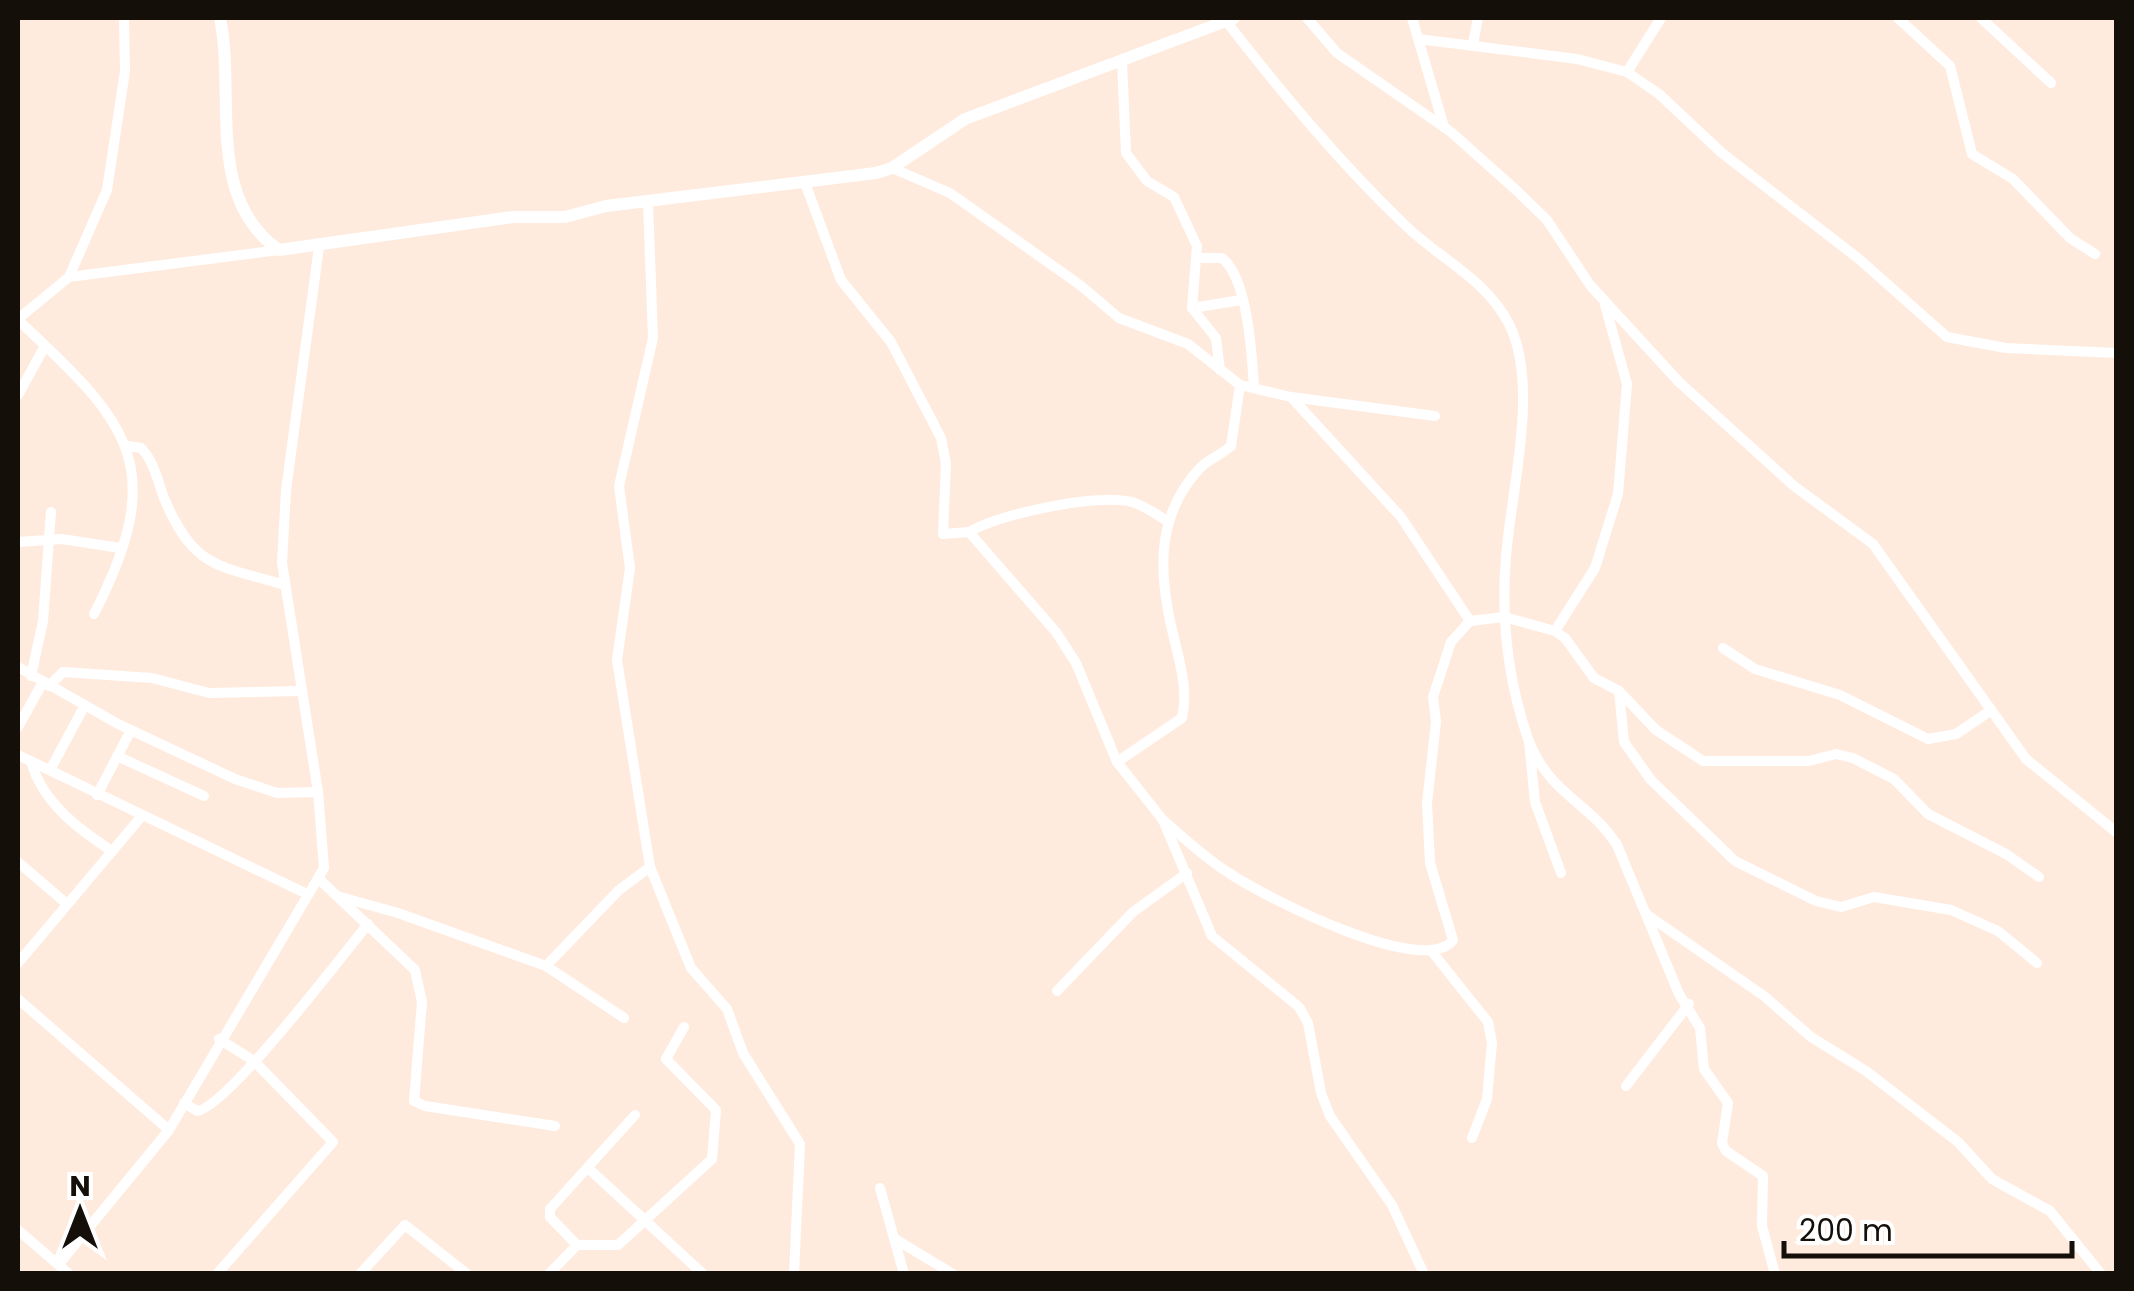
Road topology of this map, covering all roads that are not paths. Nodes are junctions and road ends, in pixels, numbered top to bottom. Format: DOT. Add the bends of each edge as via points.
graph roads {
  1 [pos="124,18"];
  2 [pos="220,18"];
  3 [pos="1306,18"];
  4 [pos="1412,18"];
  5 [pos="1478,18"];
  6 [pos="1661,18"];
  7 [pos="1898,18"];
  8 [pos="1981,18"];
  9 [pos="1230,19"];
  10 [pos="1418,38"];
  11 [pos="1473,44"];
  12 [pos="1122,62"];
  13 [pos="1626,72"];
  14 [pos="2051,84"];
  15 [pos="1444,127"];
  16 [pos="892,168"];
  17 [pos="805,182"];
  18 [pos="648,202"];
  19 [pos="319,247"];
  20 [pos="279,250"];
  21 [pos="2095,254"];
  22 [pos="1198,258"];
  23 [pos="69,277"];
  24 [pos="1242,300"];
  25 [pos="1603,300"];
  26 [pos="1192,308"];
  27 [pos="18,320"];
  28 [pos="45,346"];
  29 [pos="2116,354"];
  30 [pos="1220,370"];
  31 [pos="1240,384"];
  32 [pos="1254,388"];
  33 [pos="18,396"];
  34 [pos="1291,398"];
  35 [pos="1436,416"];
  36 [pos="128,446"];
  37 [pos="51,512"];
  38 [pos="1167,521"];
  39 [pos="968,532"];
  40 [pos="46,539"];
  41 [pos="18,542"];
  42 [pos="120,548"];
  43 [pos="285,585"];
  44 [pos="94,614"];
  45 [pos="1504,617"];
  46 [pos="1470,621"];
  47 [pos="1555,631"];
  48 [pos="1723,648"];
  49 [pos="18,667"];
  50 [pos="31,676"];
  51 [pos="46,684"];
  52 [pos="298,690"];
  53 [pos="1619,690"];
  54 [pos="85,705"];
  55 [pos="1990,711"];
  56 [pos="18,727"];
  57 [pos="131,730"];
  58 [pos="1529,740"];
  59 [pos="18,755"];
  60 [pos="117,756"];
  61 [pos="31,761"];
  62 [pos="1118,762"];
  63 [pos="50,770"];
  64 [pos="318,792"];
  65 [pos="97,794"];
  66 [pos="204,796"];
  67 [pos="141,816"];
  68 [pos="1163,820"];
  69 [pos="2116,832"];
  70 [pos="112,851"];
  71 [pos="18,862"];
  72 [pos="650,867"];
  73 [pos="1187,873"];
  74 [pos="1561,873"];
  75 [pos="2040,877"];
  76 [pos="318,878"];
  77 [pos="306,894"];
  78 [pos="336,896"];
  79 [pos="67,904"];
  80 [pos="1645,914"];
  81 [pos="368,924"];
  82 [pos="1433,953"];
  83 [pos="20,954"];
  84 [pos="2037,964"];
  85 [pos="546,966"];
  86 [pos="1057,991"];
  87 [pos="18,999"];
  88 [pos="1689,1004"];
  89 [pos="624,1018"];
  90 [pos="684,1027"];
  91 [pos="218,1039"];
  92 [pos="254,1061"];
  93 [pos="1626,1086"];
  94 [pos="184,1103"];
  95 [pos="635,1115"];
  96 [pos="555,1126"];
  97 [pos="168,1130"];
  98 [pos="1472,1138"];
  99 [pos="588,1168"];
  100 [pos="880,1188"];
  101 [pos="648,1222"];
  102 [pos="18,1230"];
  103 [pos="894,1238"];
  104 [pos="577,1246"];
  105 [pos="66,1271"];
  106 [pos="217,1274"];
  107 [pos="360,1274"];
  108 [pos="468,1274"];
  109 [pos="549,1274"];
  110 [pos="703,1274"];
  111 [pos="794,1274"];
  112 [pos="904,1274"];
  113 [pos="953,1274"];
  114 [pos="1424,1274"];
  115 [pos="1774,1274"];
  116 [pos="2100,1274"];
  1 -- 23 [label="street" via="124,70 107,190"];
  2 -- 20 [label="street" via="233,188 265,240"];
  3 -- 15 [label="street" via="1338,53"];
  4 -- 10 [label="street"];
  5 -- 11 [label="street"];
  6 -- 13 [label="street"];
  7 -- 21 [label="street" via="1950,66 1972,154 2013,179 2070,238"];
  8 -- 14 [label="street"];
  9 -- 12 [label="street"];
  9 -- 45 [label="street" via="1286,98 1376,196 1466,272 1510,326 1520,382 1520,444"];
  10 -- 11 [label="street"];
  10 -- 15 [label="street"];
  11 -- 13 [label="street"];
  12 -- 16 [label="street" via="965,119"];
  12 -- 22 [label="street" via="1126,153 1174,198"];
  13 -- 29 [label="street" via="1947,337 2006,348"];
  15 -- 25 [label="street" via="1547,220"];
  16 -- 17 [label="street"];
  16 -- 30 [label="street" via="950,193 1119,318 1176,338"];
  17 -- 18 [label="street"];
  17 -- 39 [label="street" via="841,280 891,342 938,431 946,464 943,534"];
  18 -- 19 [label="street"];
  18 -- 72 [label="street" via="654,338 619,486 630,568 616,649"];
  19 -- 20 [label="street"];
  19 -- 43 [label="street" via="282,528"];
  20 -- 23 [label="street"];
  22 -- 24 [label="street" via="1227,261"];
  22 -- 26 [label="street"];
  23 -- 27 [label="street"];
  24 -- 26 [label="street"];
  24 -- 32 [label="street"];
  25 -- 47 [label="street" via="1628,384 1618,494 1595,568"];
  25 -- 55 [label="street" via="1731,431 1873,544"];
  26 -- 30 [label="street" via="1216,338"];
  27 -- 28 [label="street"];
  28 -- 33 [label="street"];
  28 -- 36 [label="street" via="113,420"];
  30 -- 31 [label="street"];
  31 -- 32 [label="street"];
  31 -- 38 [label="street" via="1230,446 1199,469"];
  32 -- 34 [label="street"];
  34 -- 35 [label="street"];
  34 -- 46 [label="street" via="1402,517"];
  36 -- 42 [label="street" via="136,492"];
  36 -- 43 [label="street" via="150,458 180,532 201,558"];
  37 -- 40 [label="street"];
  38 -- 39 [label="street" via="1146,507 1115,500 1012,514"];
  38 -- 62 [label="street" via="1161,568 1185,705 1178,723"];
  39 -- 62 [label="street" via="1056,632"];
  40 -- 41 [label="street"];
  40 -- 42 [label="street"];
  40 -- 50 [label="street" via="43,622"];
  42 -- 44 [label="street"];
  43 -- 52 [label="street"];
  45 -- 46 [label="street"];
  45 -- 47 [label="street"];
  45 -- 58 [label="street"];
  46 -- 82 [label="street" via="1451,642 1432,698 1436,722 1426,834 1453,940"];
  47 -- 53 [label="street" via="1594,678"];
  48 -- 55 [label="street" via="1755,669 1840,695 1928,738 1956,734"];
  49 -- 50 [label="street"];
  50 -- 51 [label="street"];
  51 -- 52 [label="street" via="63,672 152,678 209,693"];
  51 -- 54 [label="street"];
  51 -- 56 [label="street"];
  52 -- 64 [label="street"];
  53 -- 75 [label="street" via="1656,730 1703,761 1853,758 1894,778 1928,814"];
  53 -- 84 [label="street" via="1624,742 1650,780 1735,861 1841,908 1874,897 1951,910 1998,930"];
  54 -- 57 [label="street"];
  54 -- 63 [label="street"];
  55 -- 69 [label="street" via="2026,760"];
  57 -- 60 [label="street"];
  57 -- 64 [label="street" via="255,788"];
  58 -- 74 [label="street" via="1535,802"];
  58 -- 80 [label="street" via="1556,789 1607,829"];
  59 -- 61 [label="street"];
  60 -- 65 [label="street"];
  60 -- 66 [label="street"];
  61 -- 63 [label="street"];
  61 -- 70 [label="street" via="46,795"];
  62 -- 68 [label="street"];
  63 -- 65 [label="street"];
  64 -- 76 [label="street" via="326,858"];
  65 -- 67 [label="street"];
  67 -- 70 [label="street"];
  67 -- 77 [label="street"];
  68 -- 73 [label="street"];
  68 -- 82 [label="street" via="1228,873 1289,908"];
  70 -- 79 [label="street"];
  71 -- 79 [label="street"];
  72 -- 85 [label="street"];
  72 -- 111 [label="street" via="691,968 726,1009 742,1052 800,1144"];
  73 -- 86 [label="street" via="1133,912"];
  73 -- 114 [label="street" via="1212,936 1299,1007 1330,1116 1392,1205"];
  76 -- 77 [label="street"];
  76 -- 78 [label="street"];
  77 -- 91 [label="street"];
  78 -- 81 [label="street"];
  78 -- 85 [label="street"];
  79 -- 83 [label="street"];
  80 -- 88 [label="street"];
  80 -- 116 [label="street" via="1866,1071 1958,1142 1992,1179 2050,1210"];
  81 -- 92 [label="street"];
  81 -- 96 [label="street" via="405,958 419,983 414,1101"];
  82 -- 98 [label="street" via="1488,1022 1487,1099"];
  85 -- 89 [label="street"];
  87 -- 97 [label="street"];
  88 -- 93 [label="street"];
  88 -- 115 [label="street" via="1700,1028 1704,1069 1728,1103 1722,1142 1764,1176 1762,1226"];
  90 -- 101 [label="street" via="666,1059 716,1110 716,1148"];
  91 -- 92 [label="street"];
  91 -- 94 [label="street"];
  92 -- 94 [label="street" via="210,1106 197,1111"];
  92 -- 106 [label="street" via="333,1145"];
  94 -- 97 [label="street"];
  95 -- 99 [label="street"];
  97 -- 105 [label="street"];
  99 -- 101 [label="street"];
  99 -- 104 [label="street" via="549,1212"];
  100 -- 103 [label="street"];
  101 -- 104 [label="street" via="612,1247"];
  101 -- 110 [label="street"];
  102 -- 105 [label="street"];
  103 -- 112 [label="street"];
  103 -- 113 [label="street"];
  104 -- 109 [label="street"];
  107 -- 108 [label="street" via="404,1225"];
}
